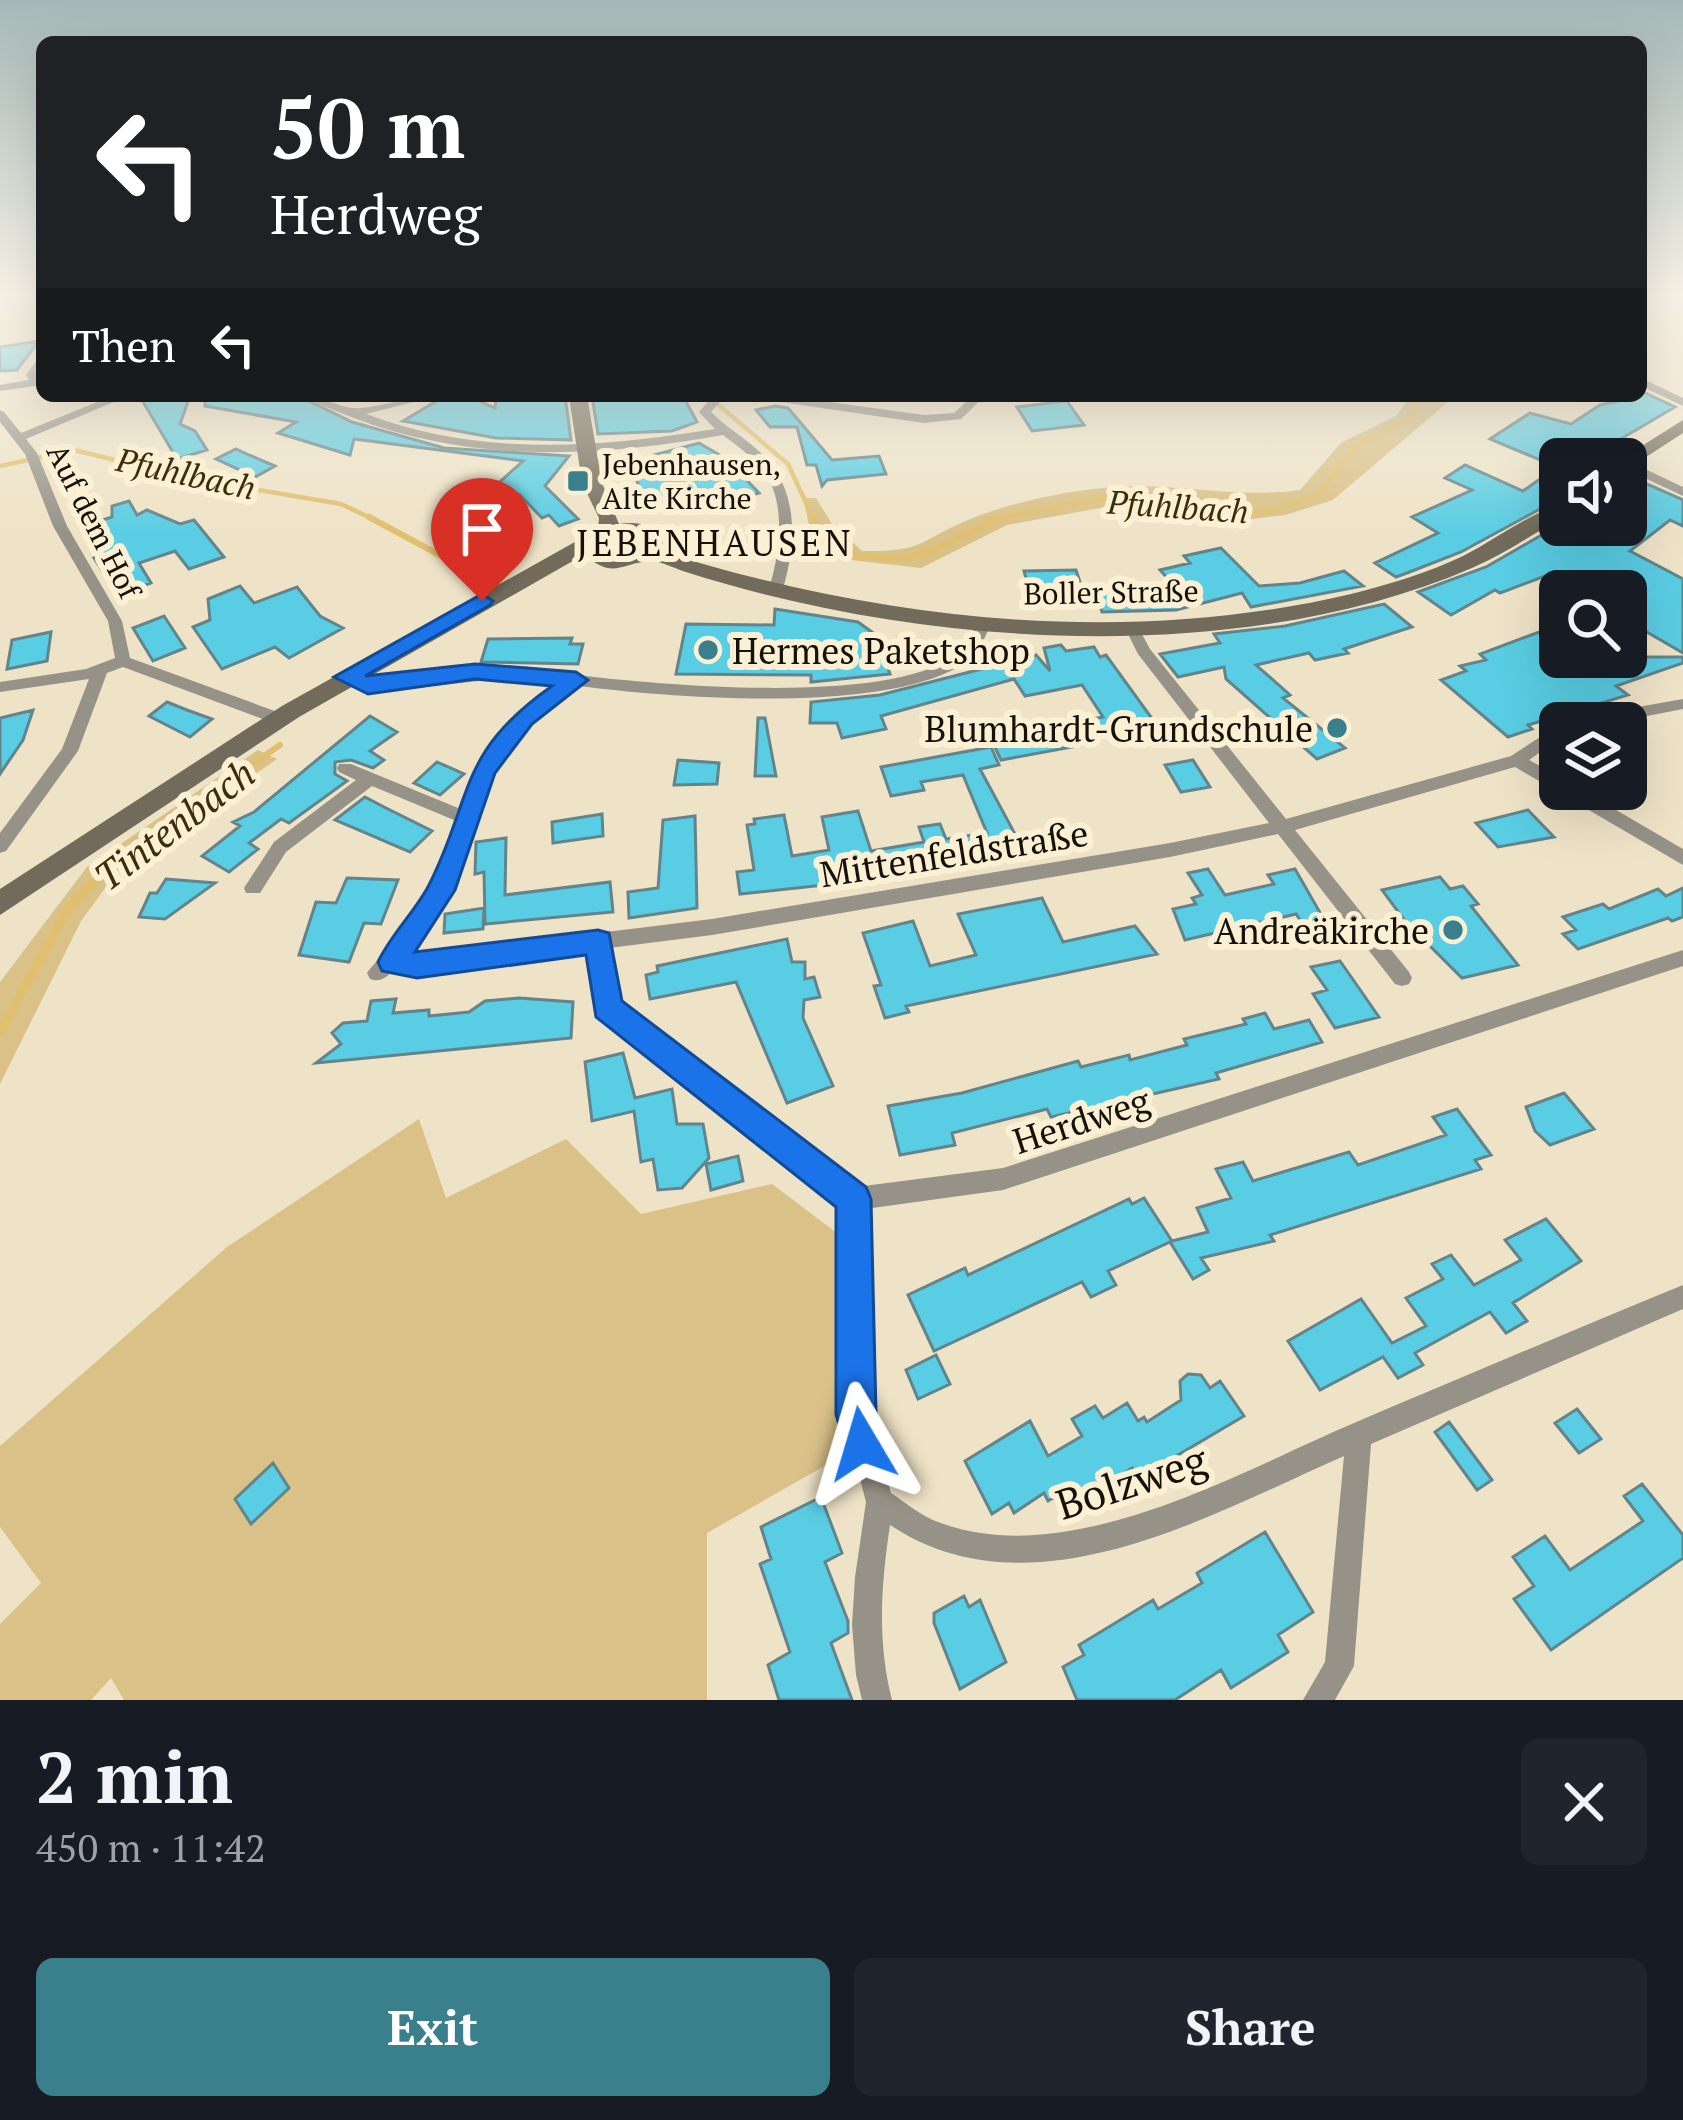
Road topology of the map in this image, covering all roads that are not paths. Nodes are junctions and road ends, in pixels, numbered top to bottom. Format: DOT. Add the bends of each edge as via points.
graph roads {
  1 [pos="36,382"];
  2 [pos="1647,384"];
  3 [pos="1,387"];
  4 [pos="107,402"];
  5 [pos="325,402"];
  6 [pos="403,402"];
  7 [pos="579,402"];
  8 [pos="713,402"];
  9 [pos="808,402"];
  10 [pos="973,402"];
  11 [pos="1683,403"];
  12 [pos="354,413"];
  13 [pos="0,414"];
  14 [pos="721,432"];
  15 [pos="1678,433"];
  16 [pos="19,438"];
  17 [pos="590,451"];
  18 [pos="1647,451"];
  19 [pos="1647,475"];
  20 [pos="1683,493"];
  21 [pos="1539,523"];
  22 [pos="643,530"];
  23 [pos="601,544"];
  24 [pos="649,554"];
  25 [pos="775,592"];
  26 [pos="984,622"];
  27 [pos="1132,628"];
  28 [pos="123,661"];
  29 [pos="100,670"];
  30 [pos="576,680"];
  31 [pos="357,681"];
  32 [pos="0,687"];
  33 [pos="1683,704"];
  34 [pos="1647,711"];
  35 [pos="277,718"];
  36 [pos="1539,745"];
  37 [pos="1517,760"];
  38 [pos="345,767"];
  39 [pos="1539,773"];
  40 [pos="369,779"];
  41 [pos="1602,810"];
  42 [pos="465,818"];
  43 [pos="1286,826"];
  44 [pos="0,846"];
  45 [pos="1683,858"];
  46 [pos="253,888"];
  47 [pos="0,904"];
  48 [pos="598,942"];
  49 [pos="1683,958"];
  50 [pos="1402,978"];
  51 [pos="853,1199"];
  52 [pos="1683,1297"];
  53 [pos="1359,1434"];
  54 [pos="880,1502"];
  55 [pos="877,1700"];
  56 [pos="1318,1700"];
  1 -- 3 [label="street"];
  2 -- 11 [label="street"];
  4 -- 16 [label="street"];
  5 -- 12 [label="street"];
  6 -- 12 [label="street"];
  7 -- 17 [label="main road"];
  8 -- 14 [label="street" via="705,412"];
  9 -- 10 [label="street" via="943,419"];
  12 -- 17 [label="street" via="458,443"];
  13 -- 16 [label="street, Auf dem Hof"];
  14 -- 17 [label="street"];
  14 -- 25 [label="street" via="776,480 784,568"];
  15 -- 18 [label="main road"];
  16 -- 28 [label="street, Auf dem Hof" via="115,621"];
  17 -- 22 [label="main road"];
  17 -- 23 [label="main road" via="592,483 609,518"];
  19 -- 20 [label="street"];
  21 -- 27 [label="main road, Boller Straße" via="1454,570 1372,599"];
  22 -- 23 [label="main road"];
  22 -- 24 [label="main road" via="654,543"];
  23 -- 24 [label="main road" via="622,563"];
  23 -- 31 [label="main road" via="482,601"];
  24 -- 25 [label="main road, Boller Straße"];
  25 -- 26 [label="main road, Boller Straße"];
  26 -- 27 [label="main road, Boller Straße"];
  26 -- 30 [label="street" via="976,646 949,667 862,689"];
  27 -- 43 [label="street"];
  28 -- 29 [label="street"];
  28 -- 35 [label="street"];
  29 -- 32 [label="street"];
  29 -- 44 [label="street" via="70,752"];
  30 -- 31 [label="street" via="475,672"];
  30 -- 42 [label="street" via="501,743"];
  31 -- 35 [label="main road"];
  33 -- 34 [label="street"];
  35 -- 47 [label="main road"];
  36 -- 37 [label="street, Mittenfeldstraße"];
  37 -- 39 [label="street"];
  37 -- 43 [label="street, Mittenfeldstraße"];
  38 -- 40 [label="street"];
  40 -- 42 [label="street"];
  40 -- 46 [label="street" via="280,847"];
  41 -- 45 [label="street"];
  42 -- 48 [label="street, Mittenfeldstraße" via="441,890 385,967"];
  43 -- 48 [label="street, Mittenfeldstraße"];
  43 -- 50 [label="street"];
  48 -- 51 [label="street" via="607,1007"];
  49 -- 51 [label="street, Herdweg" via="1003,1179"];
  51 -- 54 [label="street" via="856,1414"];
  52 -- 53 [label="street, Bolzweg"];
  53 -- 54 [label="street, Bolzweg" via="1158,1523 1090,1544 1031,1550 935,1535"];
  53 -- 56 [label="street" via="1339,1666"];
  54 -- 55 [label="street" via="864,1598"];
}
